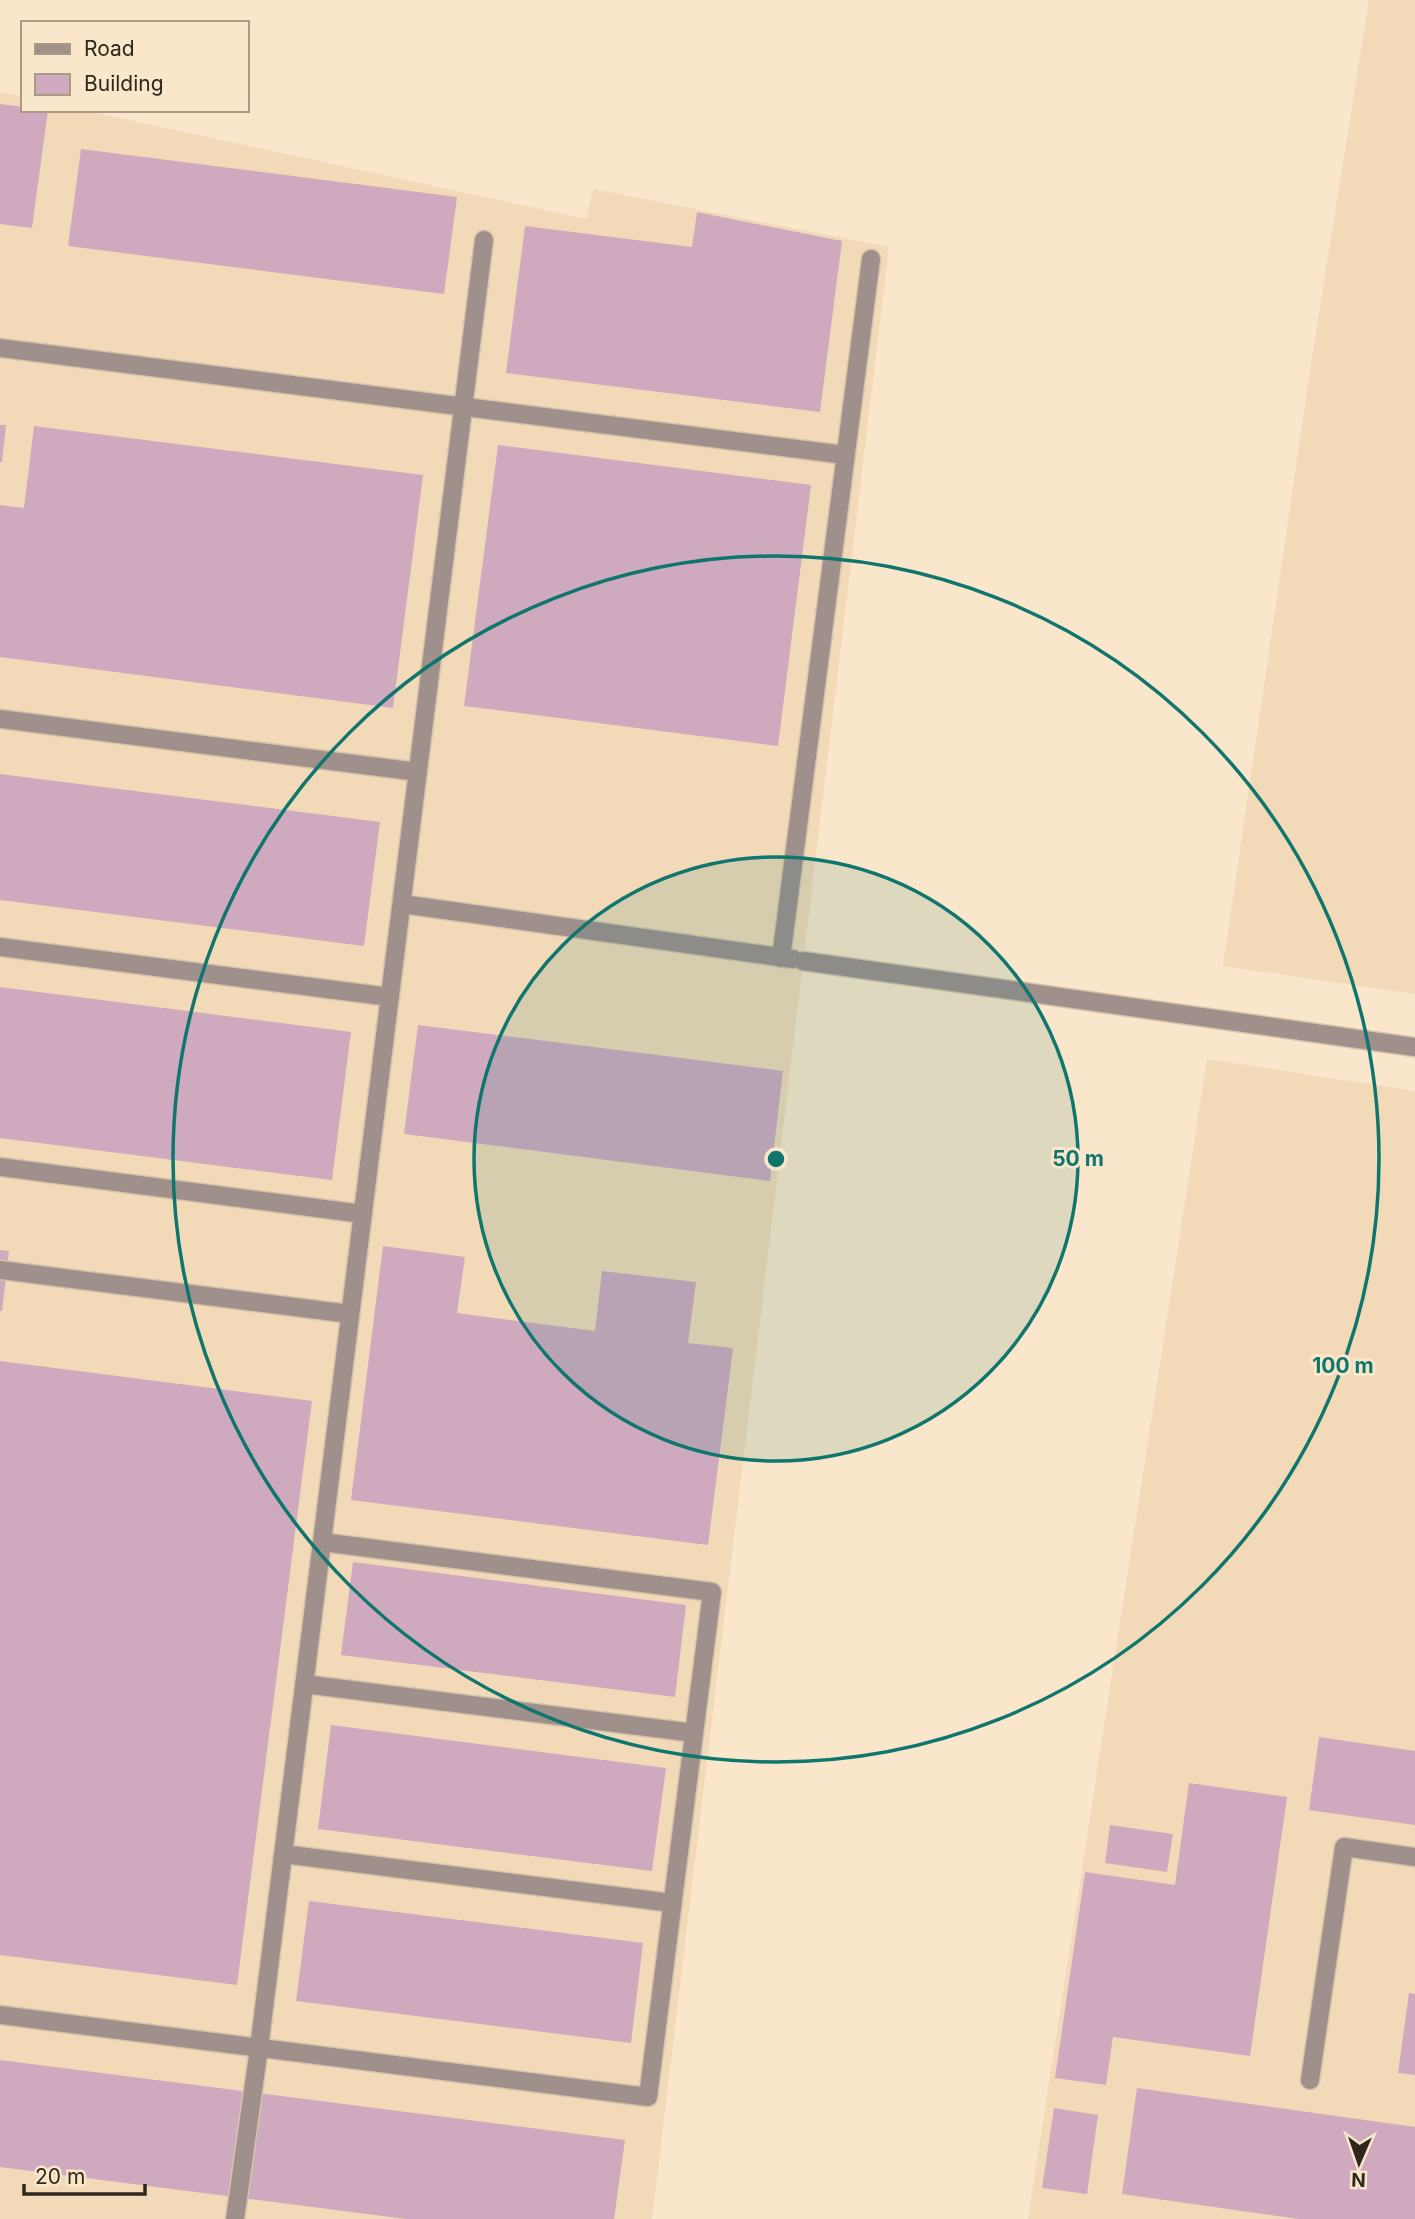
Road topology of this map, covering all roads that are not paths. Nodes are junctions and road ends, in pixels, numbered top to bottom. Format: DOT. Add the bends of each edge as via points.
graph roads {
  1 [pos="484,240"];
  2 [pos="871,259"];
  3 [pos="0,348"];
  4 [pos="464,407"];
  5 [pos="845,455"];
  6 [pos="0,719"];
  7 [pos="418,772"];
  8 [pos="401,904"];
  9 [pos="0,947"];
  10 [pos="781,958"];
  11 [pos="390,997"];
  12 [pos="1415,1047"];
  13 [pos="0,1167"];
  14 [pos="363,1213"];
  15 [pos="0,1270"];
  16 [pos="350,1314"];
  17 [pos="322,1542"];
  18 [pos="304,1684"];
  19 [pos="694,1733"];
  20 [pos="283,1854"];
  21 [pos="1415,1857"];
  22 [pos="672,1903"];
  23 [pos="0,2015"];
  24 [pos="259,2048"];
  25 [pos="1310,2080"];
  26 [pos="235,2219"];
  1 -- 4 [label="street"];
  2 -- 5 [label="street"];
  3 -- 4 [label="street"];
  4 -- 5 [label="street"];
  4 -- 7 [label="street"];
  5 -- 10 [label="street"];
  6 -- 7 [label="street"];
  7 -- 8 [label="street"];
  8 -- 10 [label="street"];
  8 -- 11 [label="street"];
  9 -- 11 [label="street"];
  10 -- 12 [label="street"];
  11 -- 14 [label="street"];
  13 -- 14 [label="street"];
  14 -- 16 [label="street"];
  15 -- 16 [label="street"];
  16 -- 17 [label="street"];
  17 -- 18 [label="street"];
  17 -- 19 [label="street" via="712,1592"];
  18 -- 19 [label="street"];
  18 -- 20 [label="street"];
  19 -- 22 [label="street"];
  20 -- 22 [label="street"];
  20 -- 24 [label="street"];
  21 -- 25 [label="street" via="1344,1847"];
  22 -- 24 [label="street" via="648,2097"];
  23 -- 24 [label="street"];
  24 -- 26 [label="street"];
}
